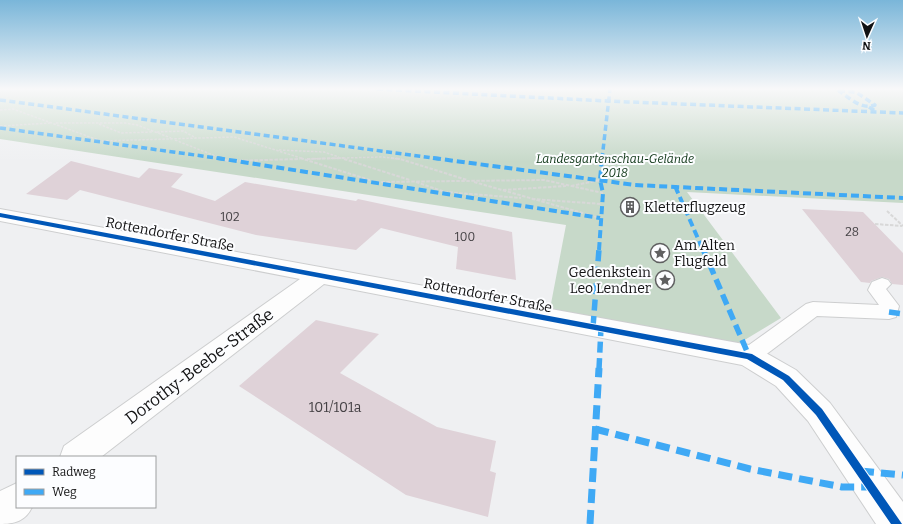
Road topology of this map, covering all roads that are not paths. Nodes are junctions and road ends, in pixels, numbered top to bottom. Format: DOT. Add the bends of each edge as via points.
graph roads {
  1 [pos="0,215"];
  2 [pos="322,274"];
  3 [pos="882,284"];
  4 [pos="749,356"];
  5 [pos="77,456"];
  6 [pos="16,501"];
  7 [pos="0,513"];
  8 [pos="897,524"];
  1 -- 2 [label="street, Rottendorfer Straße"];
  2 -- 4 [label="street, Rottendorfer Straße"];
  2 -- 5 [label="street, Dorothy-Beebe-Straße"];
  3 -- 4 [label="lane" via="877,290 890,306 889,312 813,309"];
  4 -- 8 [label="street, Rottendorfer Straße" via="786,378 819,412"];
  6 -- 7 [label="street"];
}
